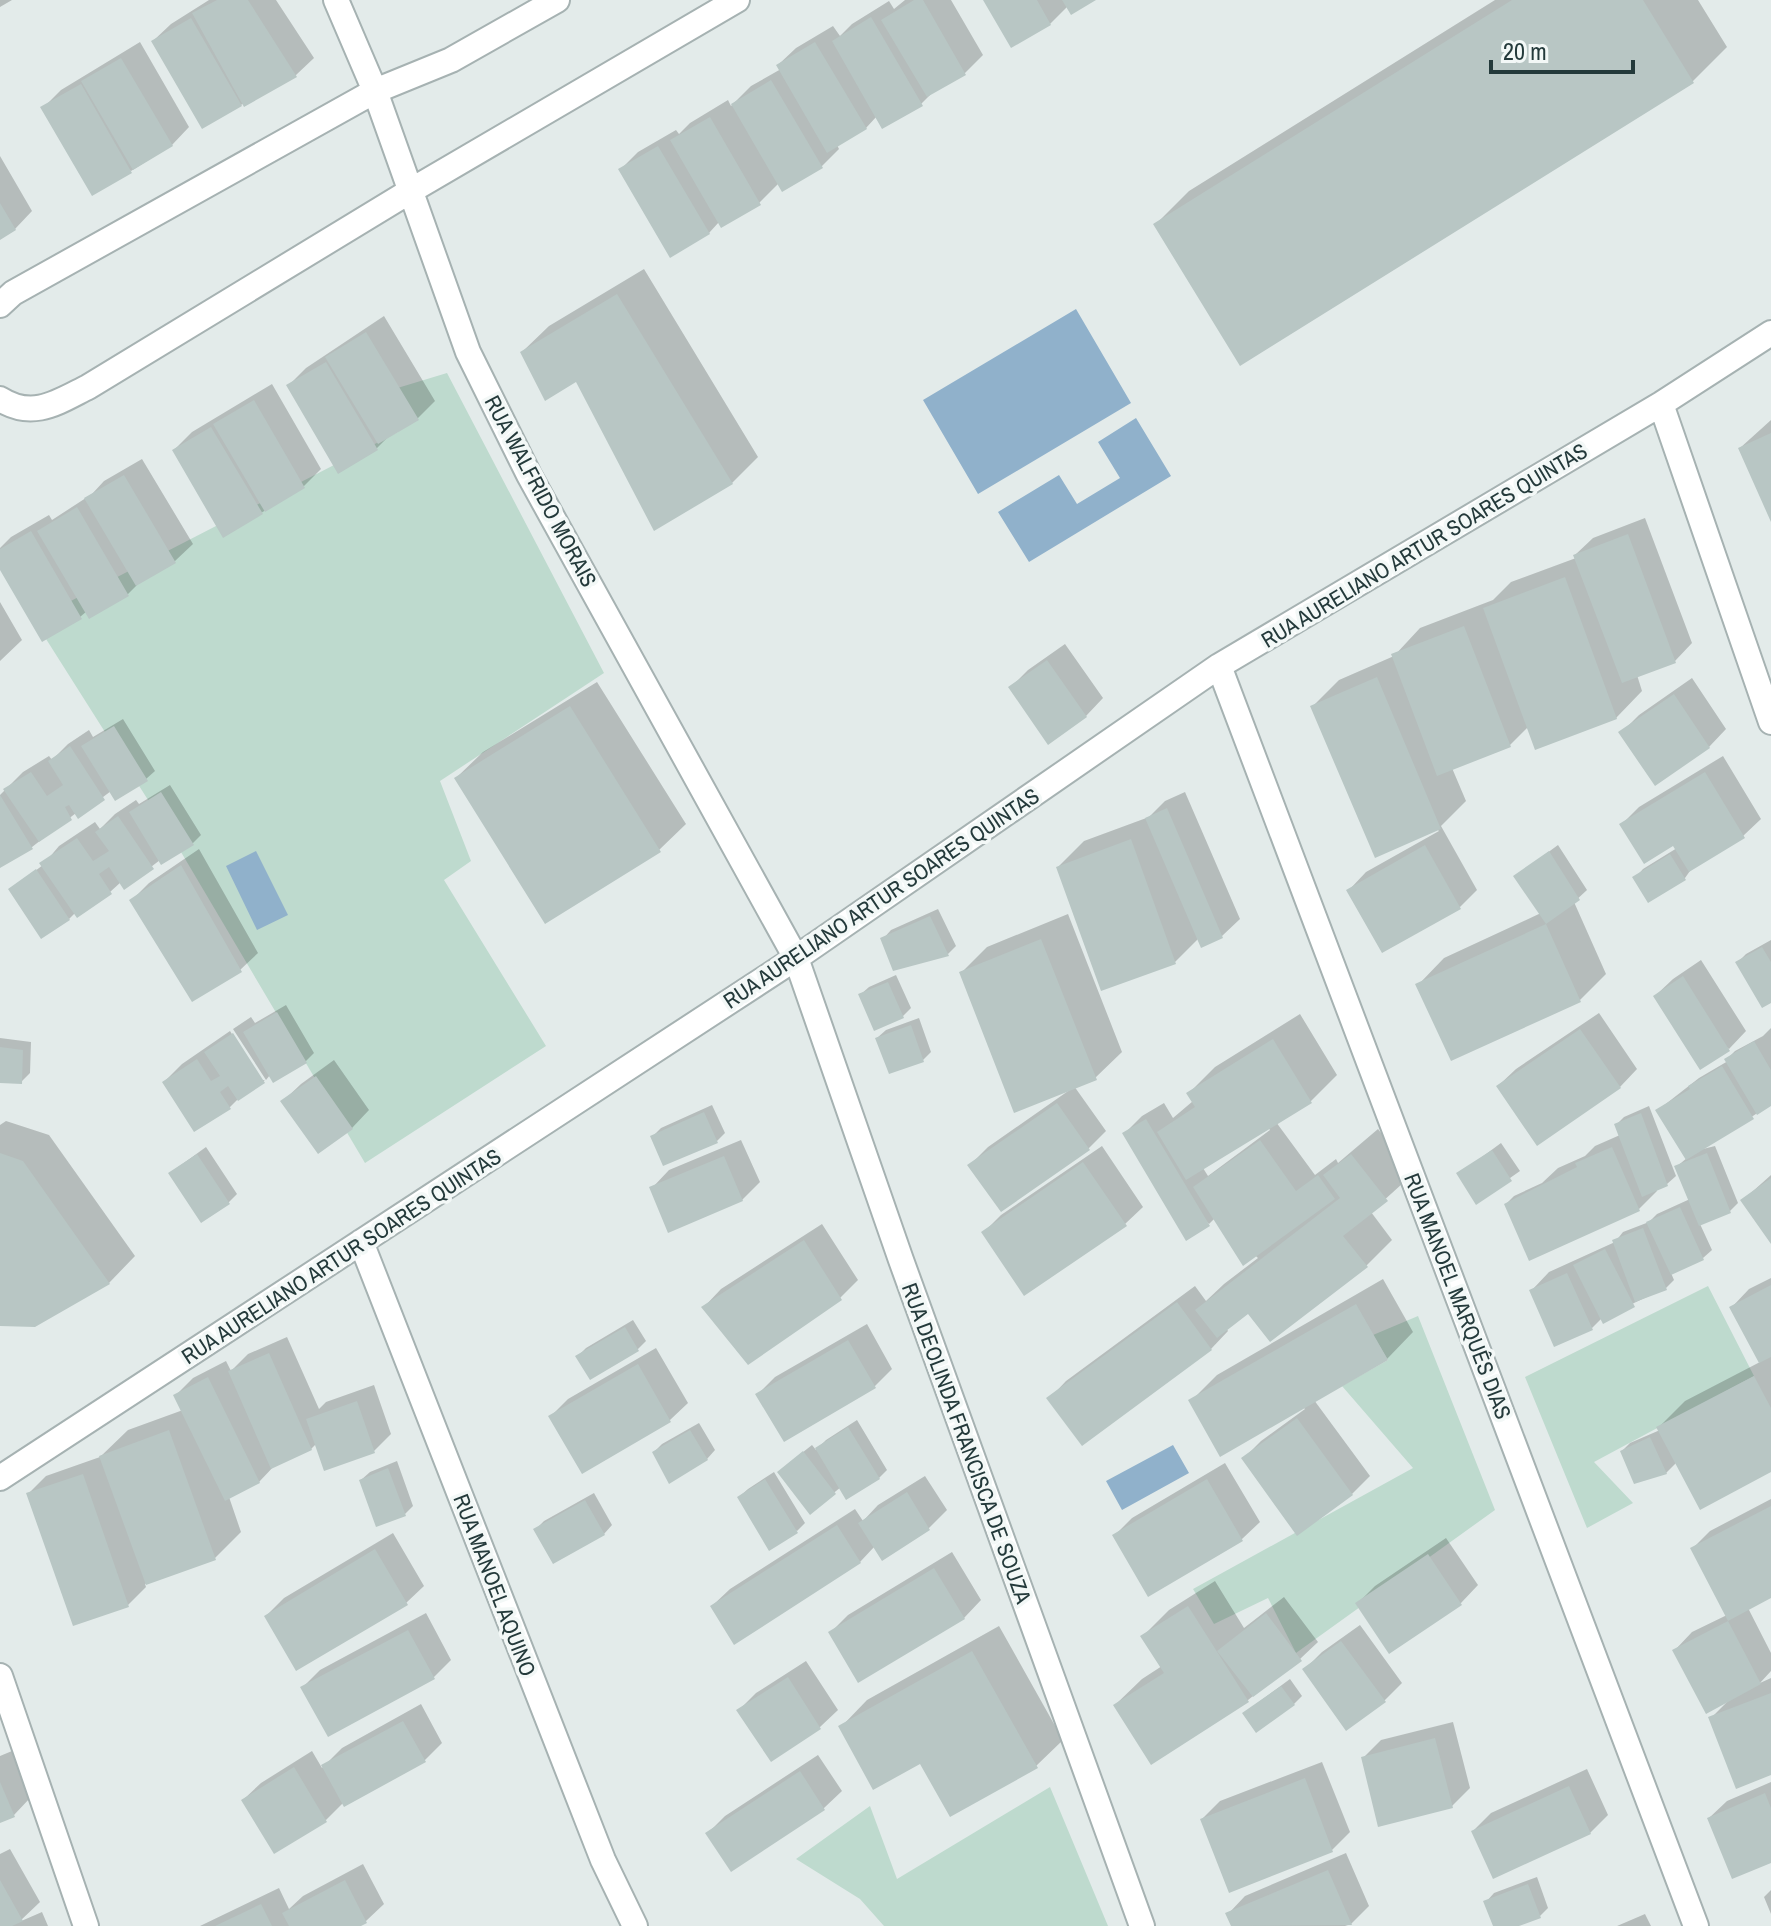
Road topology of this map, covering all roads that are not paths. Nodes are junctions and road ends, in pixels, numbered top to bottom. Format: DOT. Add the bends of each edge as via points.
graph roads {
  1 [pos="336,0"];
  2 [pos="557,0"];
  3 [pos="737,0"];
  4 [pos="375,91"];
  5 [pos="412,190"];
  6 [pos="0,305"];
  7 [pos="1771,333"];
  8 [pos="0,399"];
  9 [pos="1661,404"];
  10 [pos="1219,666"];
  11 [pos="1771,722"];
  12 [pos="796,958"];
  13 [pos="361,1242"];
  14 [pos="0,1478"];
  15 [pos="0,1676"];
  16 [pos="86,1926"];
  17 [pos="635,1926"];
  18 [pos="1142,1926"];
  19 [pos="1696,1926"];
  1 -- 4 [label="street, RUA WALFRIDO MORAIS"];
  2 -- 4 [label="street" via="451,60"];
  3 -- 5 [label="street"];
  4 -- 5 [label="street, RUA WALFRIDO MORAIS"];
  4 -- 6 [label="street"];
  5 -- 8 [label="street" via="88,387 46,408 20,408"];
  5 -- 12 [label="street, RUA WALFRIDO MORAIS" via="468,352 529,475"];
  7 -- 9 [label="street, RUA AURELIANO ARTUR SOARES QUINTAS"];
  9 -- 10 [label="street, RUA AURELIANO ARTUR SOARES QUINTAS"];
  9 -- 11 [label="street"];
  10 -- 12 [label="street, RUA AURELIANO ARTUR SOARES QUINTAS"];
  10 -- 19 [label="street, RUA MANOEL MARQUÊS DIAS"];
  12 -- 13 [label="street, RUA AURELIANO ARTUR SOARES QUINTAS"];
  12 -- 18 [label="street, RUA DEOLINDA FRANCISCA DE SOUZA"];
  13 -- 14 [label="street, RUA AURELIANO ARTUR SOARES QUINTAS"];
  13 -- 17 [label="street, RUA MANOEL AQUINO" via="603,1860"];
  15 -- 16 [label="street"];
}
